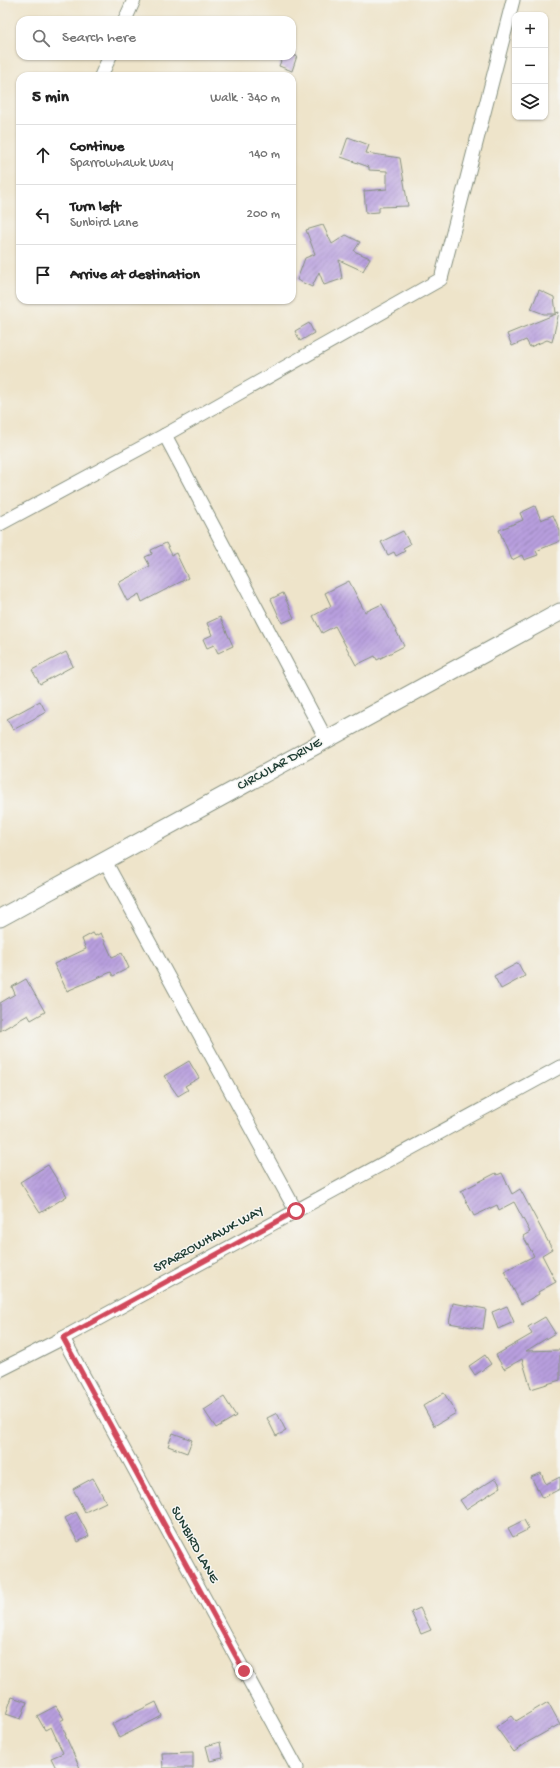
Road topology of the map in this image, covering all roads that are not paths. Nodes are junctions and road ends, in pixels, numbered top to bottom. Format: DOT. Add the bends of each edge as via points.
graph roads {
  1 [pos="134,0"];
  2 [pos="513,0"];
  3 [pos="127,16"];
  4 [pos="108,60"];
  5 [pos="103,72"];
  6 [pos="165,435"];
  7 [pos="0,524"];
  8 [pos="560,612"];
  9 [pos="326,739"];
  10 [pos="105,861"];
  11 [pos="0,918"];
  12 [pos="560,1067"];
  13 [pos="296,1211"];
  14 [pos="63,1338"];
  15 [pos="0,1370"];
  16 [pos="297,1768"];
  1 -- 3 [label="street"];
  2 -- 6 [label="street" via="441,279"];
  4 -- 5 [label="street"];
  6 -- 7 [label="street"];
  6 -- 9 [label="street"];
  8 -- 9 [label="street, CIRCULAR DRIVE"];
  9 -- 10 [label="street, CIRCULAR DRIVE"];
  10 -- 11 [label="street, CIRCULAR DRIVE"];
  10 -- 13 [label="street"];
  12 -- 13 [label="street, SPARROWHAWK WAY"];
  13 -- 14 [label="street, SPARROWHAWK WAY"];
  14 -- 15 [label="street, SPARROWHAWK WAY"];
  14 -- 16 [label="street, SUNBIRD LANE"];
}
